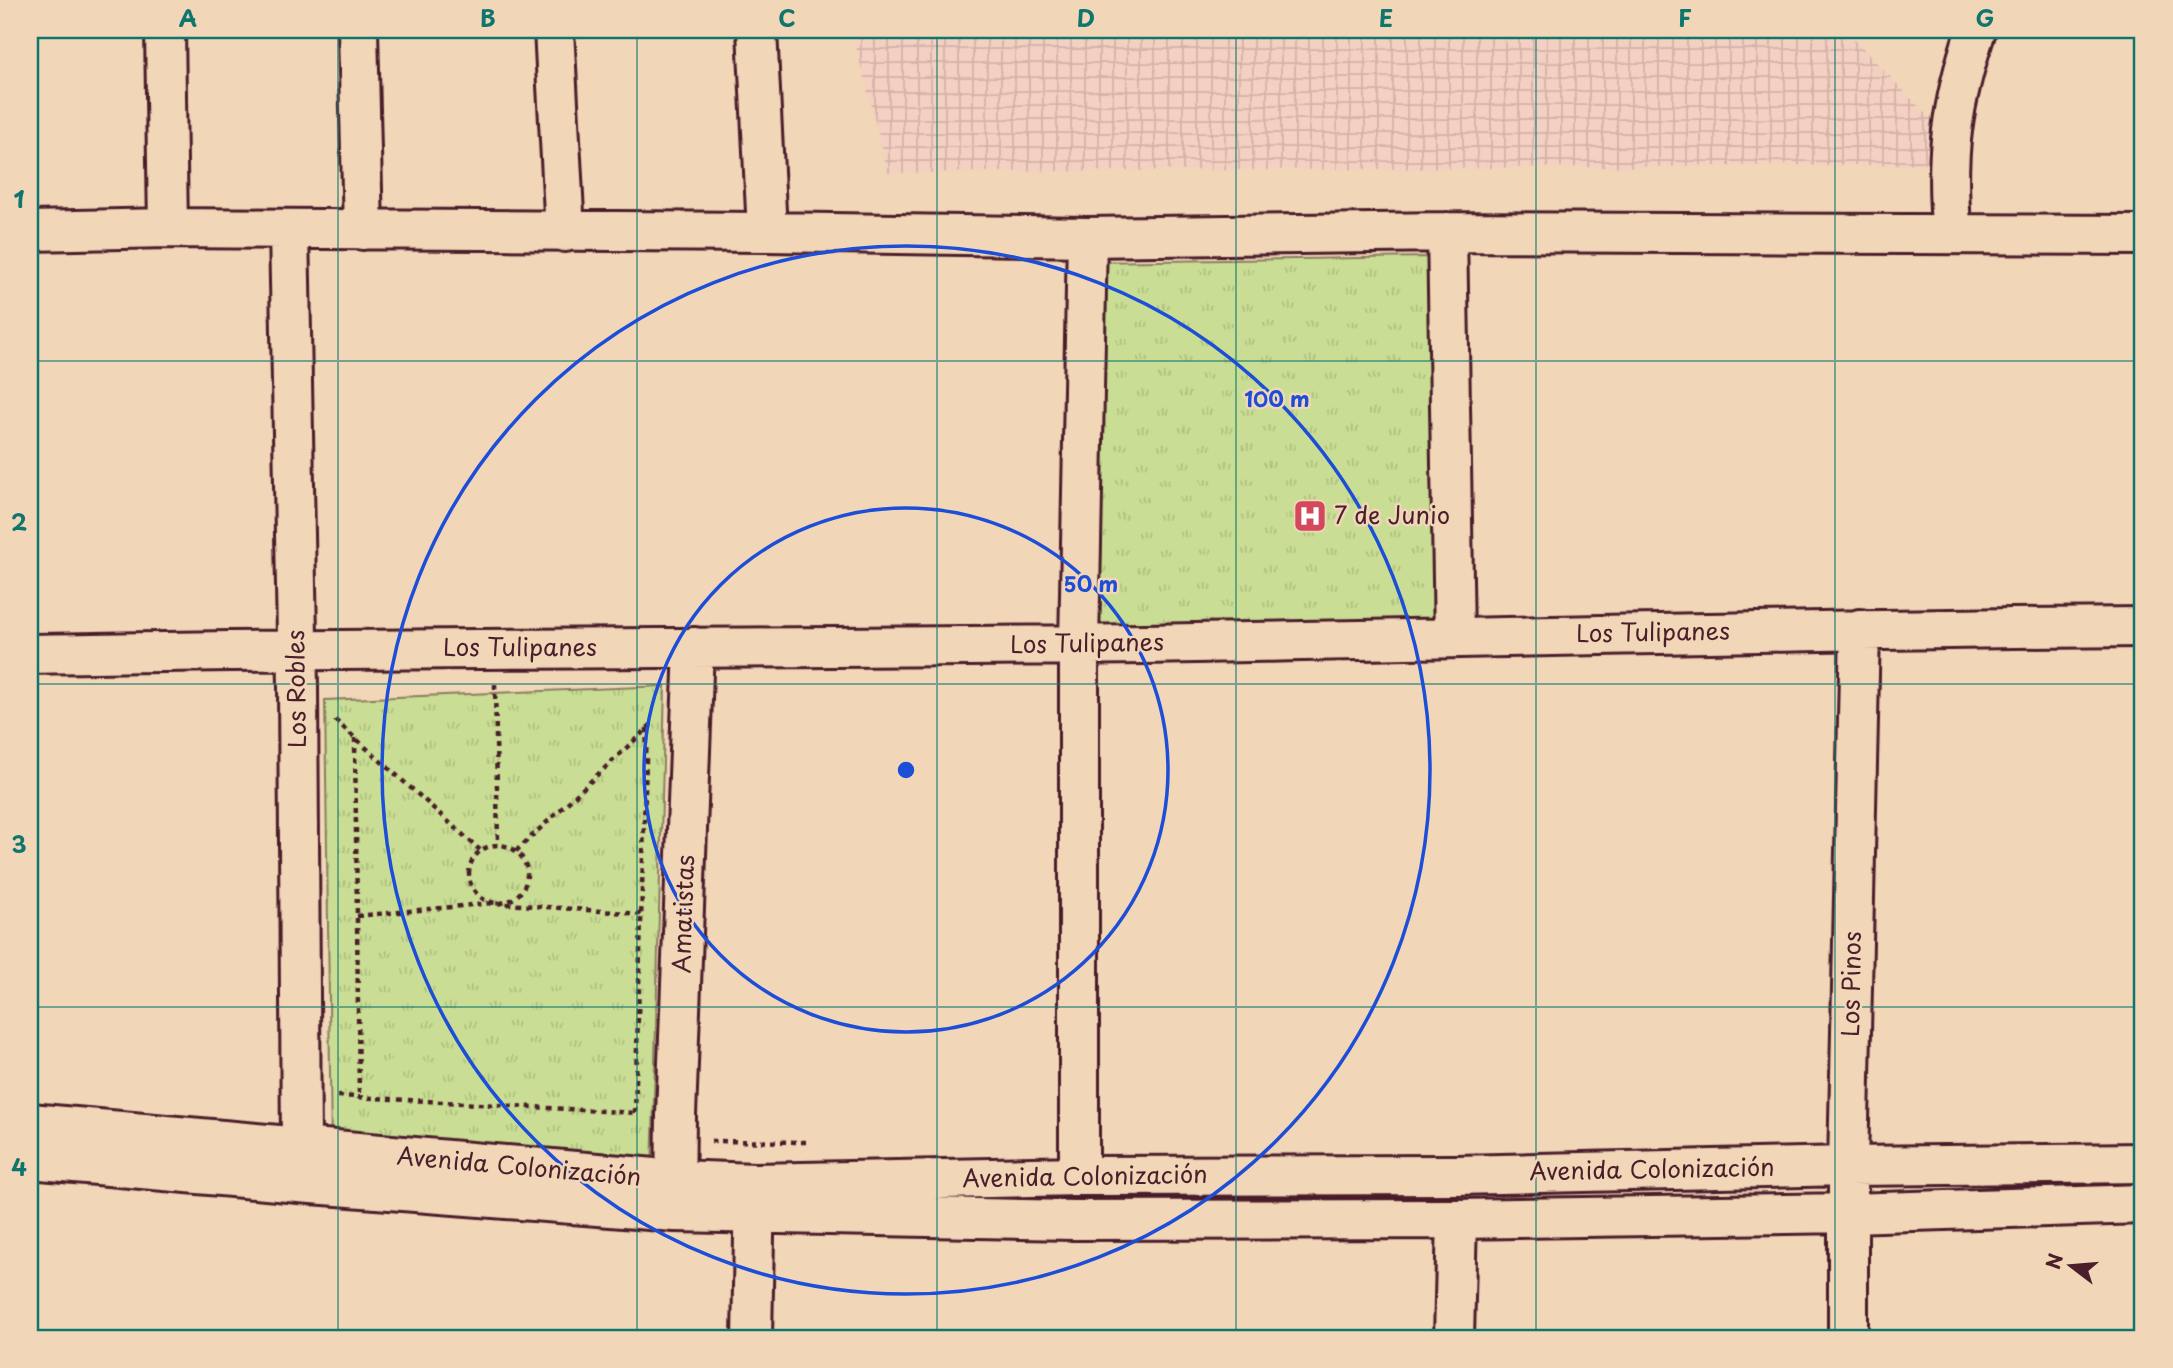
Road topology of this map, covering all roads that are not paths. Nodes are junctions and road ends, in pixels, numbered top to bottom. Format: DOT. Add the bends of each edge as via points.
graph roads {
  1 [pos="165,30"];
  2 [pos="358,30"];
  3 [pos="554,30"];
  4 [pos="757,30"];
  5 [pos="1976,30"];
  6 [pos="168,228"];
  7 [pos="289,230"];
  8 [pos="363,230"];
  9 [pos="30,231"];
  10 [pos="565,232"];
  11 [pos="767,232"];
  12 [pos="1447,232"];
  13 [pos="1952,234"];
  14 [pos="2143,235"];
  15 [pos="1087,237"];
  16 [pos="2143,627"];
  17 [pos="1860,629"];
  18 [pos="1454,638"];
  19 [pos="1079,645"];
  20 [pos="694,647"];
  21 [pos="296,649"];
  22 [pos="30,654"];
  23 [pos="30,1123"];
  24 [pos="301,1148"];
  25 [pos="30,1159"];
  26 [pos="2143,1163"];
  27 [pos="1848,1166"];
  28 [pos="1079,1176"];
  29 [pos="676,1196"];
  30 [pos="755,1197"];
  31 [pos="2143,1204"];
  32 [pos="1849,1213"];
  33 [pos="1457,1219"];
  34 [pos="752,1338"];
  35 [pos="1454,1338"];
  36 [pos="1848,1338"];
  1 -- 6 [label="street"];
  2 -- 8 [label="street"];
  3 -- 10 [label="street"];
  4 -- 11 [label="street"];
  5 -- 13 [label="street" via="1951,128"];
  6 -- 7 [label="street"];
  6 -- 9 [label="street"];
  7 -- 8 [label="street"];
  7 -- 21 [label="street, Los Robles"];
  8 -- 10 [label="street"];
  10 -- 11 [label="street"];
  11 -- 15 [label="street"];
  12 -- 13 [label="street"];
  12 -- 15 [label="street"];
  12 -- 18 [label="street"];
  13 -- 14 [label="street"];
  15 -- 19 [label="street"];
  16 -- 17 [label="street, Los Tulipanes"];
  17 -- 18 [label="street, Los Tulipanes"];
  17 -- 27 [label="street, Los Pinos"];
  18 -- 19 [label="street, Los Tulipanes"];
  19 -- 20 [label="street, Los Tulipanes"];
  19 -- 28 [label="street"];
  20 -- 21 [label="street, Los Tulipanes"];
  20 -- 29 [label="street, Amatistas"];
  21 -- 22 [label="street, Los Tulipanes"];
  21 -- 24 [label="street, Los Robles"];
  23 -- 24 [label="street, Avenida Colonización"];
  24 -- 29 [label="street, Avenida Colonización"];
  25 -- 29 [label="street, Avenida Colonización" via="299,1183"];
  26 -- 27 [label="street, Avenida Colonización"];
  27 -- 28 [label="street, Avenida Colonización" via="1456,1175"];
  27 -- 32 [label="street, Los Pinos"];
  28 -- 30 [label="street, Avenida Colonización"];
  29 -- 30 [label="street, Avenida Colonización"];
  30 -- 33 [label="street, Avenida Colonización" via="1073,1220"];
  30 -- 34 [label="street"];
  31 -- 32 [label="street, Avenida Colonización"];
  32 -- 33 [label="street, Avenida Colonización"];
  32 -- 36 [label="street, Los Pinos"];
  33 -- 35 [label="street"];
}
